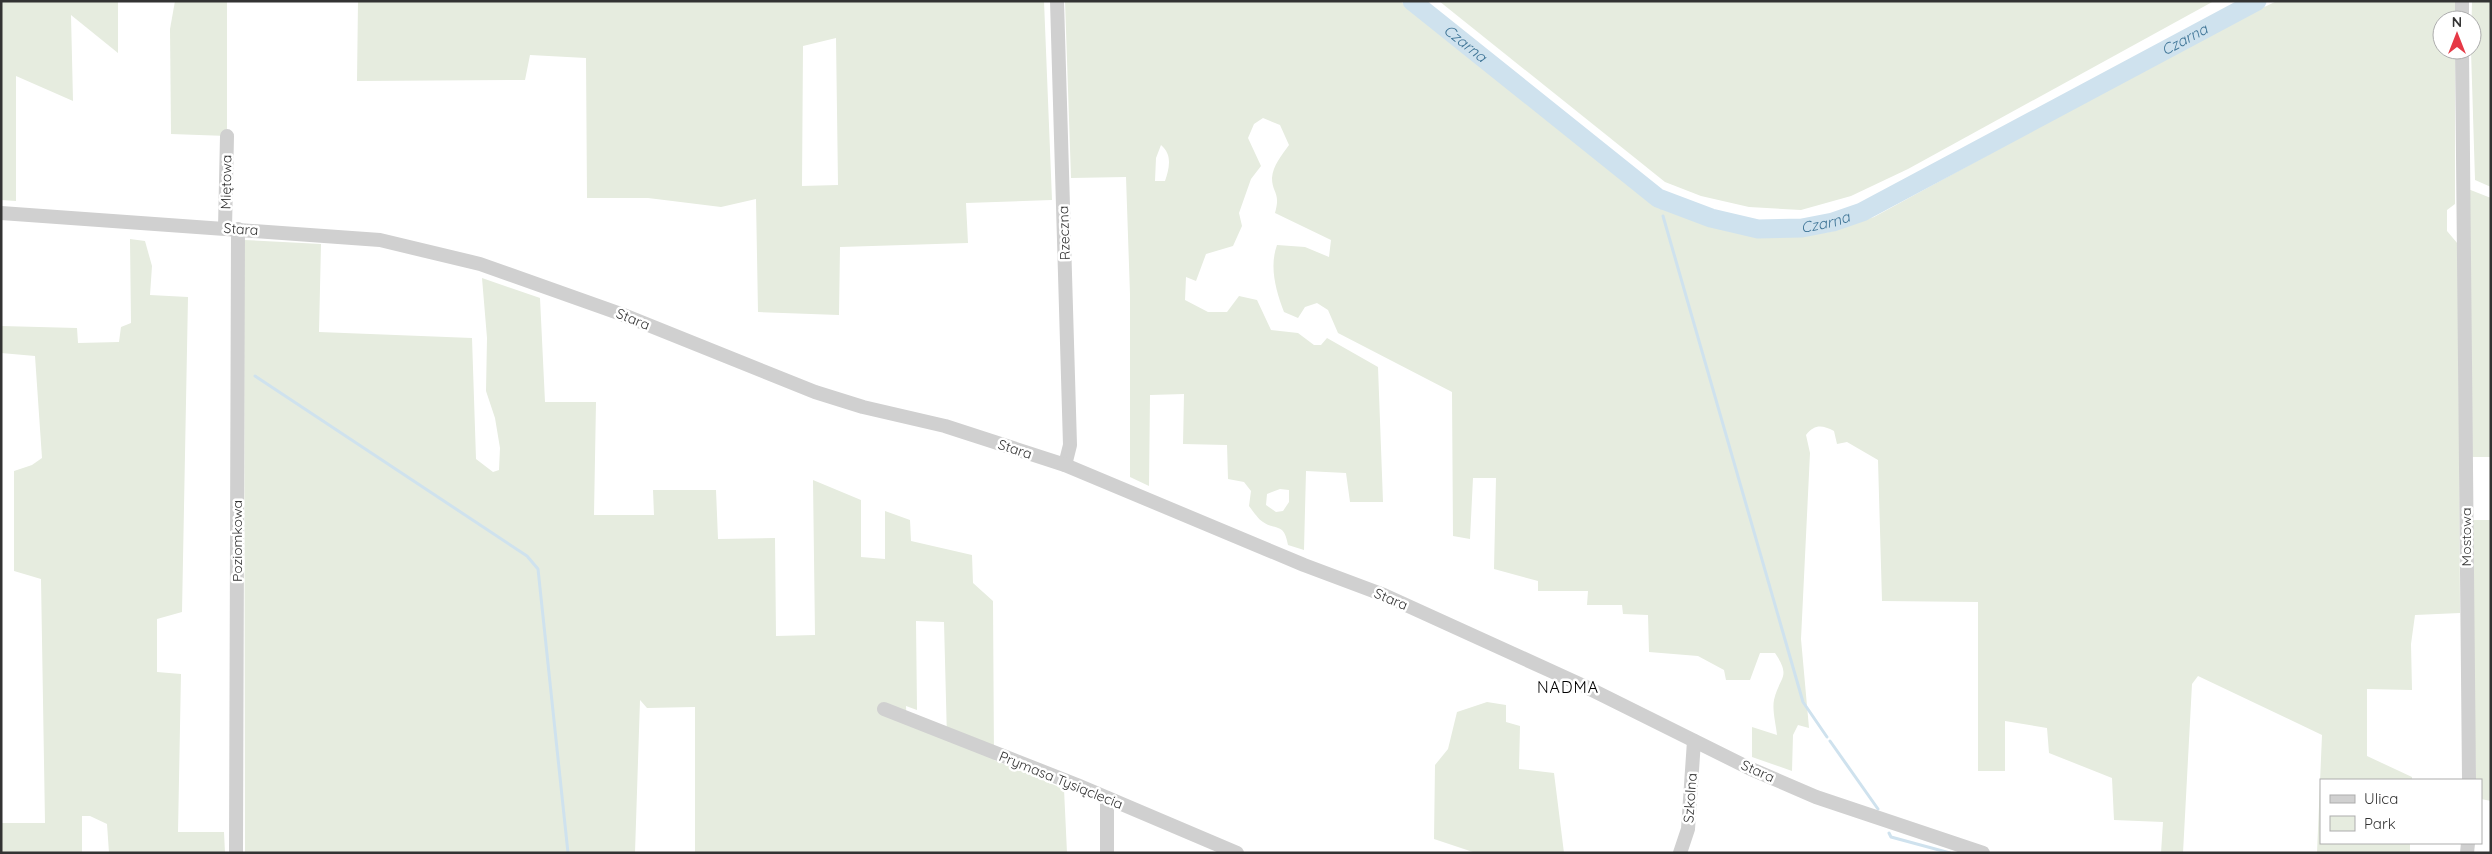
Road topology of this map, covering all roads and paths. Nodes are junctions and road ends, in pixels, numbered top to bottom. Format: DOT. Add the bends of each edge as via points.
graph roads {
  1 [pos="1057,1"];
  2 [pos="2462,60"];
  3 [pos="227,136"];
  4 [pos="1,213"];
  5 [pos="232,229"];
  6 [pos="1065,465"];
  7 [pos="884,709"];
  8 [pos="1694,742"];
  9 [pos="2470,779"];
  10 [pos="1108,798"];
  11 [pos="236,853"];
  12 [pos="1107,853"];
  13 [pos="1237,853"];
  14 [pos="1680,853"];
  15 [pos="1983,853"];
  1 -- 6 [label="street, Rzeczna" via="1070,445"];
  2 -- 9 [label="street, Mostowa"];
  3 -- 5 [label="street, Miętowa"];
  4 -- 5 [label="street, Stara"];
  5 -- 6 [label="street, Stara" via="380,240 471,262 586,301 816,392 945,426"];
  5 -- 11 [label="street, Poziomkowa"];
  6 -- 8 [label="street, Stara" via="1384,595 1584,686"];
  7 -- 10 [label="street, Prymasa Tysiąclecia"];
  8 -- 14 [label="street, Szkolna" via="1688,829"];
  8 -- 15 [label="street, Stara" via="1816,797"];
  10 -- 12 [label="street"];
  10 -- 13 [label="street, Prymasa Tysiąclecia"];
}
